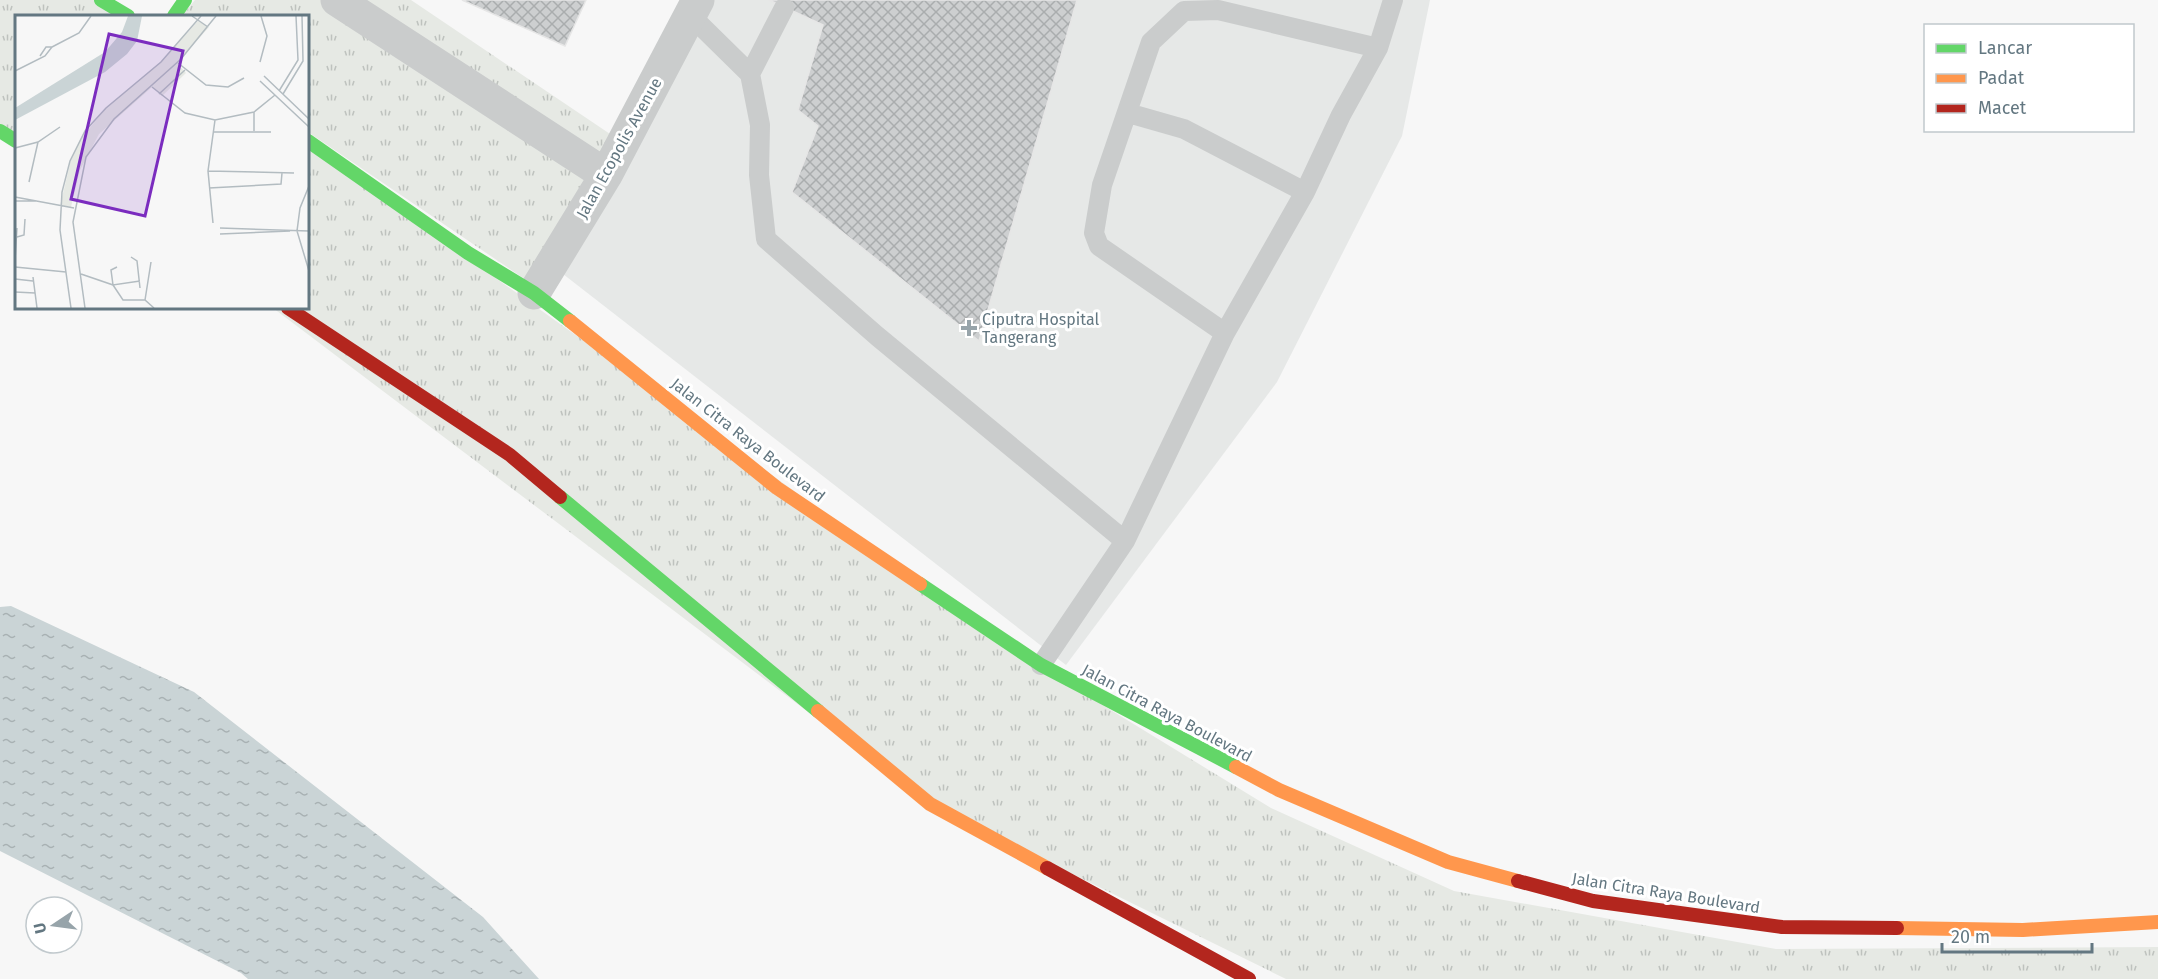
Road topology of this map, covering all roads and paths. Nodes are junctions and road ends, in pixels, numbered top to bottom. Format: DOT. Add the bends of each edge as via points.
graph roads {
  1 [pos="101,0"];
  2 [pos="185,0"];
  3 [pos="338,0"];
  4 [pos="1393,0"];
  5 [pos="695,8"];
  6 [pos="784,8"];
  7 [pos="126,15"];
  8 [pos="175,15"];
  9 [pos="1378,48"];
  10 [pos="750,74"];
  11 [pos="1128,113"];
  12 [pos="0,131"];
  13 [pos="15,140"];
  14 [pos="309,142"];
  15 [pos="606,175"];
  16 [pos="1305,192"];
  17 [pos="534,293"];
  18 [pos="290,309"];
  19 [pos="1226,333"];
  20 [pos="1125,540"];
  21 [pos="1041,665"];
  22 [pos="2158,922"];
  23 [pos="1249,979"];
  1 -- 7 [label="main road"];
  2 -- 8 [label="main road"];
  3 -- 15 [label="street"];
  4 -- 9 [label="lane"];
  5 -- 10 [label="lane"];
  5 -- 15 [label="street, Jalan Ecopolis Avenue"];
  6 -- 10 [label="lane"];
  9 -- 11 [label="lane" via="1218,10 1184,11 1151,42"];
  9 -- 16 [label="lane"];
  10 -- 20 [label="lane" via="760,125 759,175 766,239 877,336"];
  11 -- 16 [label="lane" via="1185,129"];
  11 -- 19 [label="lane" via="1102,185 1094,232 1099,246"];
  12 -- 13 [label="main road"];
  14 -- 17 [label="main road, Jalan Citra Raya Boulevard" via="468,253"];
  15 -- 17 [label="street, Jalan Ecopolis Avenue"];
  16 -- 19 [label="lane"];
  17 -- 21 [label="main road, Jalan Citra Raya Boulevard" via="777,488"];
  18 -- 23 [label="main road" via="510,455 930,804"];
  19 -- 20 [label="lane"];
  20 -- 21 [label="lane"];
  21 -- 22 [label="main road, Jalan Citra Raya Boulevard" via="1279,790 1448,862 1593,901 1782,927 2023,930"];
}
